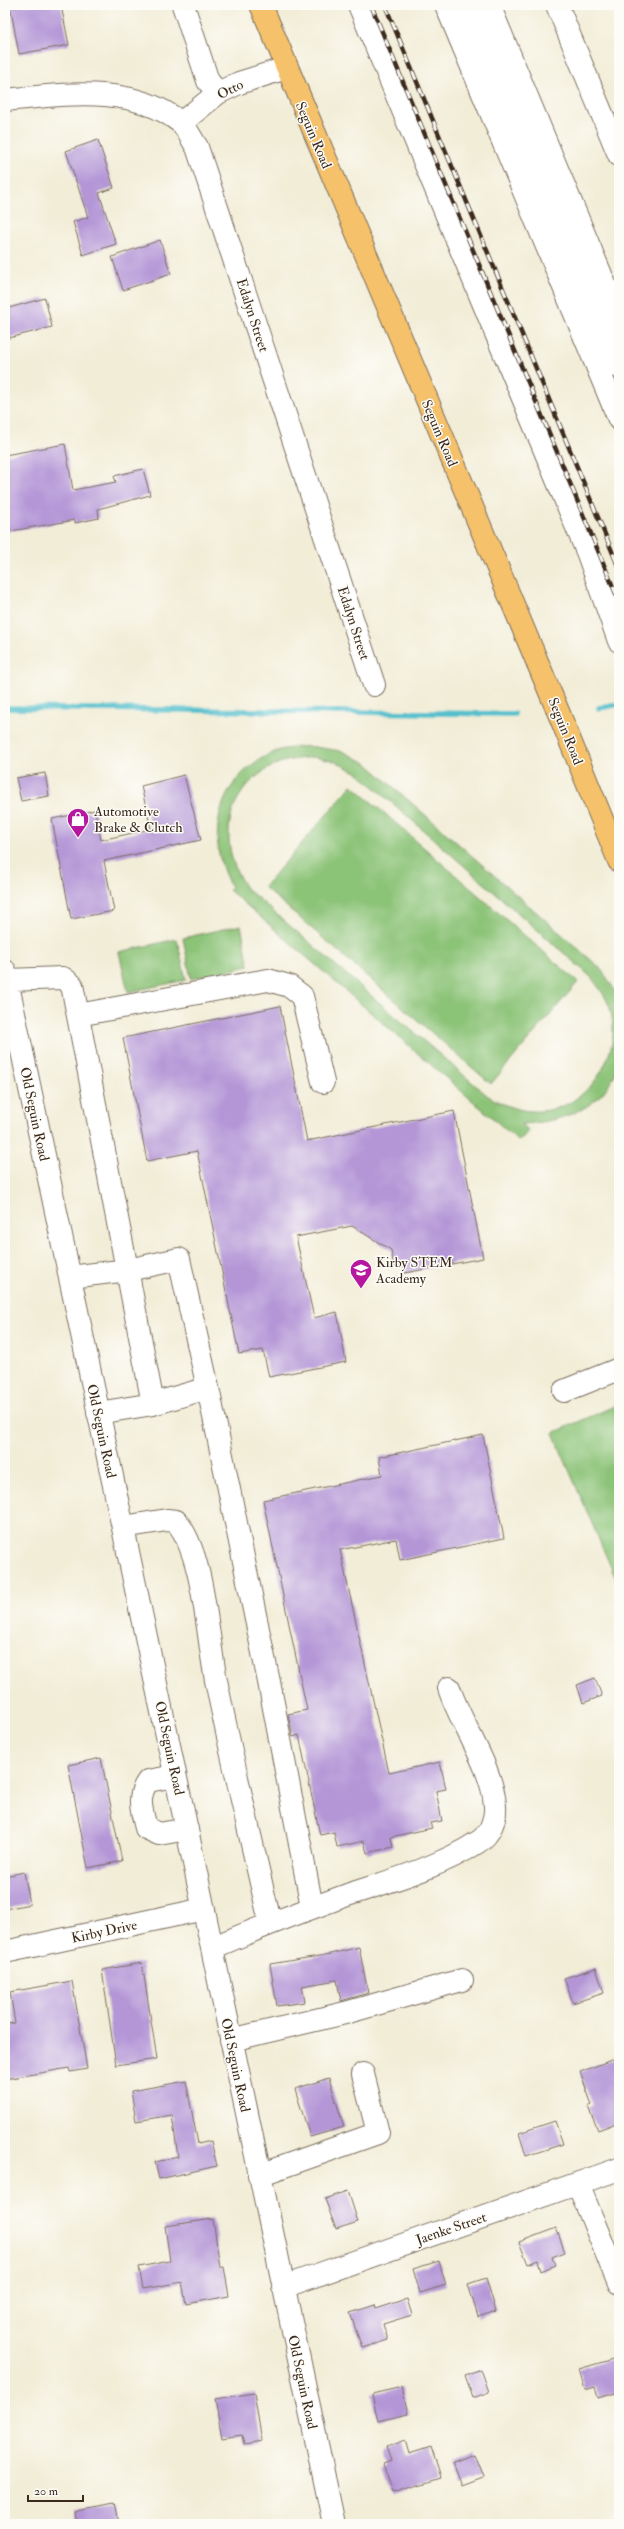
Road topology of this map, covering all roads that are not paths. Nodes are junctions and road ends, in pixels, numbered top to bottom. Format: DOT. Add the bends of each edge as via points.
graph roads {
  1 [pos="183,5"];
  2 [pos="261,5"];
  3 [pos="359,5"];
  4 [pos="446,5"];
  5 [pos="469,5"];
  6 [pos="489,5"];
  7 [pos="556,5"];
  8 [pos="286,68"];
  9 [pos="218,94"];
  10 [pos="5,100"];
  11 [pos="181,123"];
  12 [pos="619,155"];
  13 [pos="619,318"];
  14 [pos="619,367"];
  15 [pos="619,419"];
  16 [pos="619,641"];
  17 [pos="374,685"];
  18 [pos="619,861"];
  19 [pos="6,976"];
  20 [pos="78,1015"];
  21 [pos="323,1082"];
  22 [pos="128,1270"];
  23 [pos="70,1277"];
  24 [pos="619,1369"];
  25 [pos="208,1388"];
  26 [pos="564,1391"];
  27 [pos="153,1404"];
  28 [pos="98,1413"];
  29 [pos="123,1527"];
  30 [pos="449,1688"];
  31 [pos="176,1776"];
  32 [pos="187,1829"];
  33 [pos="312,1908"];
  34 [pos="204,1909"];
  35 [pos="270,1922"];
  36 [pos="212,1948"];
  37 [pos="5,1952"];
  38 [pos="462,1980"];
  39 [pos="231,2040"];
  40 [pos="363,2074"];
  41 [pos="619,2169"];
  42 [pos="259,2175"];
  43 [pos="578,2184"];
  44 [pos="619,2284"];
  45 [pos="283,2287"];
  46 [pos="334,2524"];
  1 -- 9 [label="street" via="208,81"];
  2 -- 8 [label="main road, Seguin Road"];
  3 -- 16 [label="street" via="588,554"];
  4 -- 15 [label="street"];
  5 -- 14 [label="street"];
  6 -- 13 [label="street"];
  7 -- 12 [label="street"];
  8 -- 9 [label="street, Otto"];
  8 -- 18 [label="main road, Seguin Road"];
  9 -- 11 [label="street, Otto"];
  10 -- 11 [label="street, Edalyn Street" via="69,94 120,96 154,106"];
  11 -- 17 [label="street, Edalyn Street" via="197,147"];
  19 -- 20 [label="street" via="64,978 72,985"];
  19 -- 23 [label="street, Old Seguin Road"];
  20 -- 21 [label="street" via="268,980 289,986 302,996"];
  20 -- 22 [label="street"];
  22 -- 23 [label="street"];
  22 -- 25 [label="street" via="179,1259"];
  22 -- 27 [label="street"];
  23 -- 28 [label="street, Old Seguin Road"];
  24 -- 26 [label="street"];
  25 -- 27 [label="street"];
  25 -- 33 [label="street" via="269,1682"];
  27 -- 28 [label="street"];
  28 -- 29 [label="street, Old Seguin Road"];
  29 -- 31 [label="street, Old Seguin Road"];
  29 -- 35 [label="street" via="167,1520 176,1522 184,1530 195,1556 216,1684"];
  30 -- 33 [label="street" via="491,1781 495,1806 489,1832 479,1842 426,1869"];
  31 -- 32 [label="street, Old Seguin Road"];
  31 -- 32 [label="street" via="148,1781 139,1799 146,1828 159,1834"];
  32 -- 34 [label="street, Old Seguin Road"];
  33 -- 35 [label="street"];
  34 -- 36 [label="street, Old Seguin Road"];
  34 -- 37 [label="street, Kirby Drive"];
  35 -- 36 [label="street"];
  36 -- 39 [label="street, Old Seguin Road"];
  38 -- 39 [label="street" via="345,2013"];
  39 -- 42 [label="street, Old Seguin Road"];
  40 -- 42 [label="street" via="378,2133"];
  41 -- 43 [label="street, Jaenke Street"];
  42 -- 45 [label="street, Old Seguin Road"];
  43 -- 44 [label="street"];
  43 -- 45 [label="street, Jaenke Street"];
  45 -- 46 [label="street, Old Seguin Road"];
}
